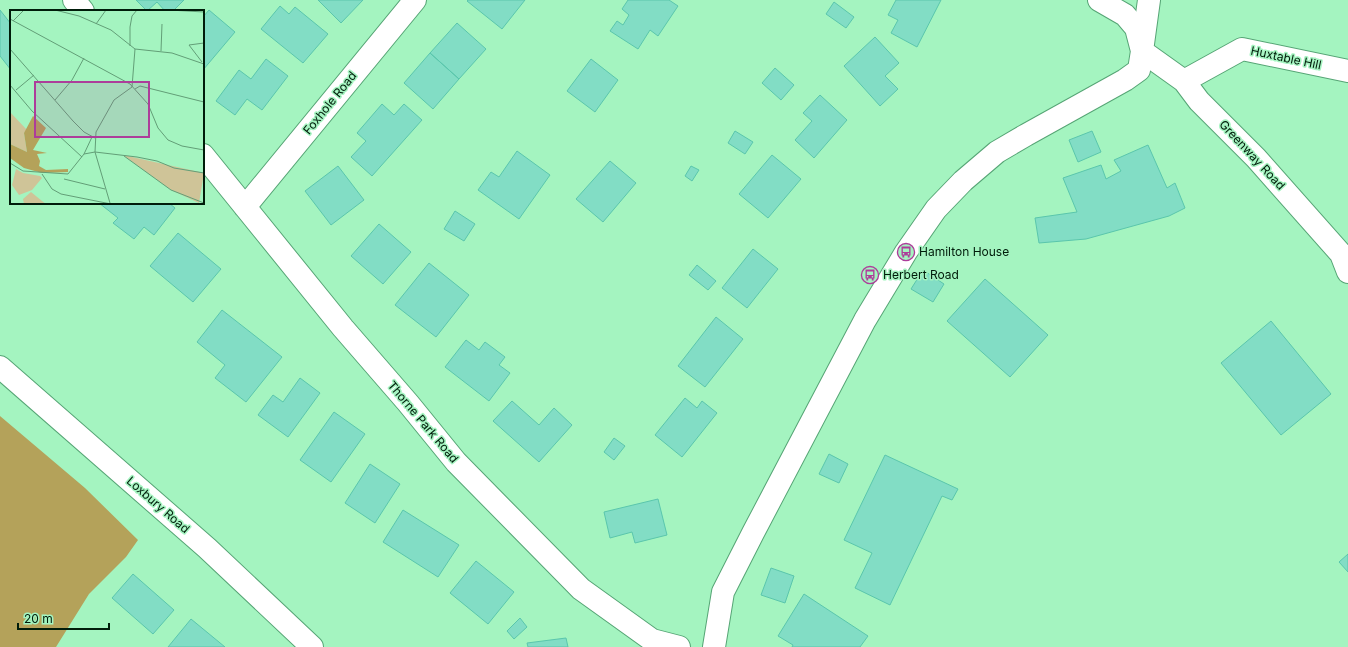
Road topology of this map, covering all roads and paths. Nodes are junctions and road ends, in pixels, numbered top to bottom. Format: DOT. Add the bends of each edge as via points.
graph roads {
  1 [pos="74,0"];
  2 [pos="415,0"];
  3 [pos="1099,0"];
  4 [pos="1149,0"];
  5 [pos="82,10"];
  6 [pos="1142,51"];
  7 [pos="1348,71"];
  8 [pos="1184,81"];
  9 [pos="204,156"];
  10 [pos="245,207"];
  11 [pos="1348,272"];
  12 [pos="0,367"];
  13 [pos="312,647"];
  14 [pos="679,647"];
  15 [pos="714,647"];
  1 -- 5 [label="street"];
  2 -- 10 [label="street, Foxhole Road"];
  3 -- 6 [label="street" via="1125,15 1136,28"];
  4 -- 6 [label="street"];
  6 -- 8 [label="street, Greenway Road"];
  6 -- 15 [label="street" via="1139,70 998,152 963,181 936,209 923,227 865,320 727,585"];
  7 -- 8 [label="street, Huxtable Hill" via="1242,49"];
  8 -- 11 [label="street, Greenway Road" via="1341,254"];
  9 -- 10 [label="street, Thorne Park Road"];
  10 -- 14 [label="street, Thorne Park Road" via="456,462 559,567 581,589 652,640"];
  12 -- 13 [label="street, Loxbury Road" via="207,548"];
}
